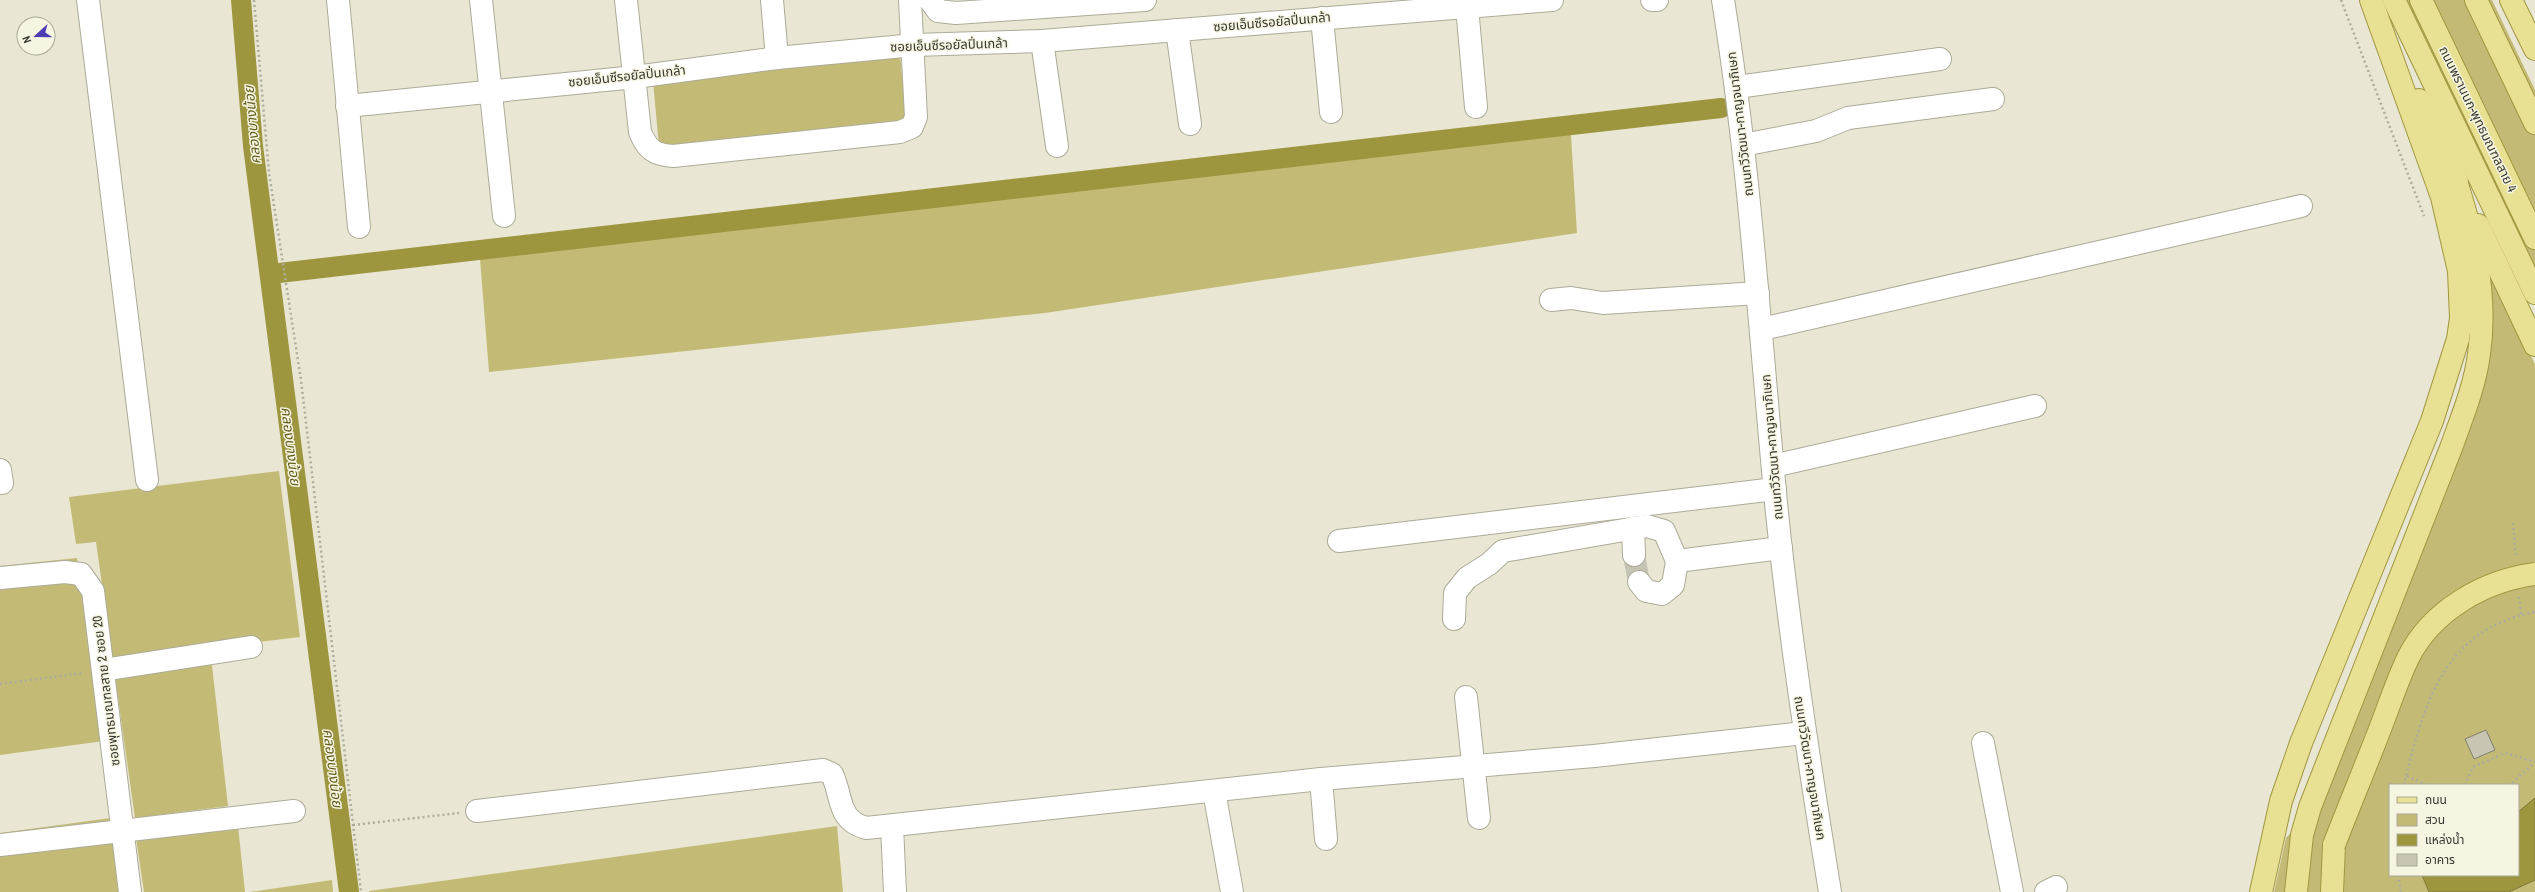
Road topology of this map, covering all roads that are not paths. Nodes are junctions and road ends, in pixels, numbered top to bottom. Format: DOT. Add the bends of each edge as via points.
graph roads {
  1 [pos="88,0"];
  2 [pos="338,0"];
  3 [pos="481,0"];
  4 [pos="626,0"];
  5 [pos="772,0"];
  6 [pos="910,0"];
  7 [pos="930,0"];
  8 [pos="1145,0"];
  9 [pos="1552,0"];
  10 [pos="1652,0"];
  11 [pos="1657,0"];
  12 [pos="1723,0"];
  13 [pos="2371,0"];
  14 [pos="2394,0"];
  15 [pos="2421,0"];
  16 [pos="2476,0"];
  17 [pos="2511,0"];
  18 [pos="1467,7"];
  19 [pos="1322,18"];
  20 [pos="1177,30"];
  21 [pos="1042,41"];
  22 [pos="914,45"];
  23 [pos="2535,49"];
  24 [pos="777,58"];
  25 [pos="1940,59"];
  26 [pos="635,77"];
  27 [pos="1737,87"];
  28 [pos="492,90"];
  29 [pos="1993,99"];
  30 [pos="347,106"];
  31 [pos="1476,107"];
  32 [pos="1331,112"];
  33 [pos="2535,123"];
  34 [pos="1190,124"];
  35 [pos="1743,145"];
  36 [pos="1057,146"];
  37 [pos="2452,169"];
  38 [pos="2301,206"];
  39 [pos="504,216"];
  40 [pos="359,227"];
  41 [pos="2535,238"];
  42 [pos="2535,292"];
  43 [pos="1758,293"];
  44 [pos="1551,300"];
  45 [pos="1762,329"];
  46 [pos="2535,345"];
  47 [pos="2035,406"];
  48 [pos="1773,466"];
  49 [pos="147,480"];
  50 [pos="1775,489"];
  51 [pos="1633,528"];
  52 [pos="1339,541"];
  53 [pos="1782,548"];
  54 [pos="1634,555"];
  55 [pos="1677,560"];
  56 [pos="2535,574"];
  57 [pos="0,578"];
  58 [pos="1639,582"];
  59 [pos="1454,619"];
  60 [pos="251,647"];
  61 [pos="103,670"];
  62 [pos="1466,697"];
  63 [pos="1804,733"];
  64 [pos="1983,743"];
  65 [pos="1472,766"];
  66 [pos="1321,779"];
  67 [pos="1214,791"];
  68 [pos="477,811"];
  69 [pos="294,812"];
  70 [pos="1479,818"];
  71 [pos="892,826"];
  72 [pos="123,831"];
  73 [pos="1326,839"];
  74 [pos="0,845"];
  75 [pos="130,892"];
  76 [pos="894,892"];
  77 [pos="1232,892"];
  78 [pos="1830,892"];
  79 [pos="2012,892"];
  80 [pos="2261,892"];
  81 [pos="2296,892"];
  82 [pos="2332,892"];
  1 -- 49 [label="street"];
  2 -- 30 [label="street"];
  3 -- 28 [label="street"];
  4 -- 26 [label="street"];
  5 -- 24 [label="street"];
  6 -- 22 [label="street"];
  7 -- 8 [label="street" via="938,11 956,13"];
  9 -- 18 [label="street, ซอยเอ็นซีรอยัลปิ่นเกล้า"];
  10 -- 11 [label="street"];
  12 -- 27 [label="street, ถนนทวีวัฒนา-กาญจนาภิเษก"];
  13 -- 37 [label="main road"];
  13 -- 80 [label="main road" via="2449,222 2459,271 2461,318 2452,364 2432,421 2291,770 2272,836"];
  14 -- 42 [label="main road"];
  15 -- 41 [label="main road, ถนนพรานนก-พุทธมณฑลสาย 4"];
  16 -- 33 [label="main road"];
  17 -- 23 [label="main road"];
  18 -- 19 [label="street, ซอยเอ็นซีรอยัลปิ่นเกล้า"];
  18 -- 31 [label="street"];
  19 -- 20 [label="street, ซอยเอ็นซีรอยัลปิ่นเกล้า"];
  19 -- 32 [label="street"];
  20 -- 21 [label="street, ซอยเอ็นซีรอยัลปิ่นเกล้า"];
  20 -- 34 [label="street"];
  21 -- 22 [label="street, ซอยเอ็นซีรอยัลปิ่นเกล้า"];
  21 -- 36 [label="street"];
  22 -- 24 [label="street, ซอยเอ็นซีรอยัลปิ่นเกล้า"];
  22 -- 26 [label="street" via="916,117 912,127 900,132 660,156 647,148 640,132"];
  24 -- 26 [label="street, ซอยเอ็นซีรอยัลปิ่นเกล้า"];
  25 -- 27 [label="street"];
  26 -- 28 [label="street, ซอยเอ็นซีรอยัลปิ่นเกล้า"];
  27 -- 35 [label="street, ถนนทวีวัฒนา-กาญจนาภิเษก"];
  28 -- 30 [label="street, ซอยเอ็นซีรอยัลปิ่นเกล้า"];
  28 -- 39 [label="street"];
  29 -- 35 [label="street" via="1848,118 1816,131"];
  30 -- 40 [label="street"];
  35 -- 43 [label="street, ถนนทวีวัฒนา-กาญจนาภิเษก"];
  37 -- 46 [label="main road"];
  37 -- 81 [label="main road" via="2468,221 2478,270 2481,328 2479,355 2467,403 2451,448 2310,807 2302,835"];
  38 -- 45 [label="street"];
  43 -- 44 [label="street" via="1603,303 1571,298"];
  43 -- 45 [label="street, ถนนทวีวัฒนา-กาญจนาภิเษก"];
  45 -- 48 [label="street, ถนนทวีวัฒนา-กาญจนาภิเษก"];
  47 -- 48 [label="street"];
  48 -- 50 [label="street, ถนนทวีวัฒนา-กาญจนาภิเษก"];
  50 -- 52 [label="street"];
  50 -- 53 [label="street, ถนนทวีวัฒนา-กาญจนาภิเษก"];
  51 -- 54 [label="street"];
  51 -- 55 [label="street" via="1647,526 1664,531"];
  51 -- 59 [label="street" via="1503,551 1489,564 1466,578 1455,592"];
  53 -- 55 [label="street"];
  53 -- 63 [label="street, ถนนทวีวัฒนา-กาญจนาภิเษก"];
  55 -- 58 [label="street" via="1673,585 1662,594 1646,591"];
  56 -- 82 [label="main road, bridge" via="2513,578 2472,595 2444,614 2418,643 2401,676 2334,845"];
  57 -- 61 [label="street, ซอยพุทธมณฑลสาย 2 ซอย 20" via="65,572 81,574 93,591"];
  60 -- 61 [label="street"];
  61 -- 72 [label="street, ซอยพุทธมณฑลสาย 2 ซอย 20"];
  62 -- 65 [label="street"];
  63 -- 65 [label="street" via="1594,756"];
  63 -- 78 [label="street, ถนนทวีวัฒนา-กาญจนาภิเษก"];
  64 -- 79 [label="street"];
  65 -- 66 [label="street"];
  65 -- 70 [label="street"];
  66 -- 67 [label="street"];
  66 -- 73 [label="street"];
  67 -- 71 [label="street"];
  67 -- 77 [label="street"];
  68 -- 71 [label="street" via="823,770 832,774 843,811 849,820 866,828"];
  69 -- 72 [label="street"];
  71 -- 76 [label="street"];
  72 -- 74 [label="street"];
  72 -- 75 [label="street, ซอยพุทธมณฑลสาย 2 ซอย 20"];
}
